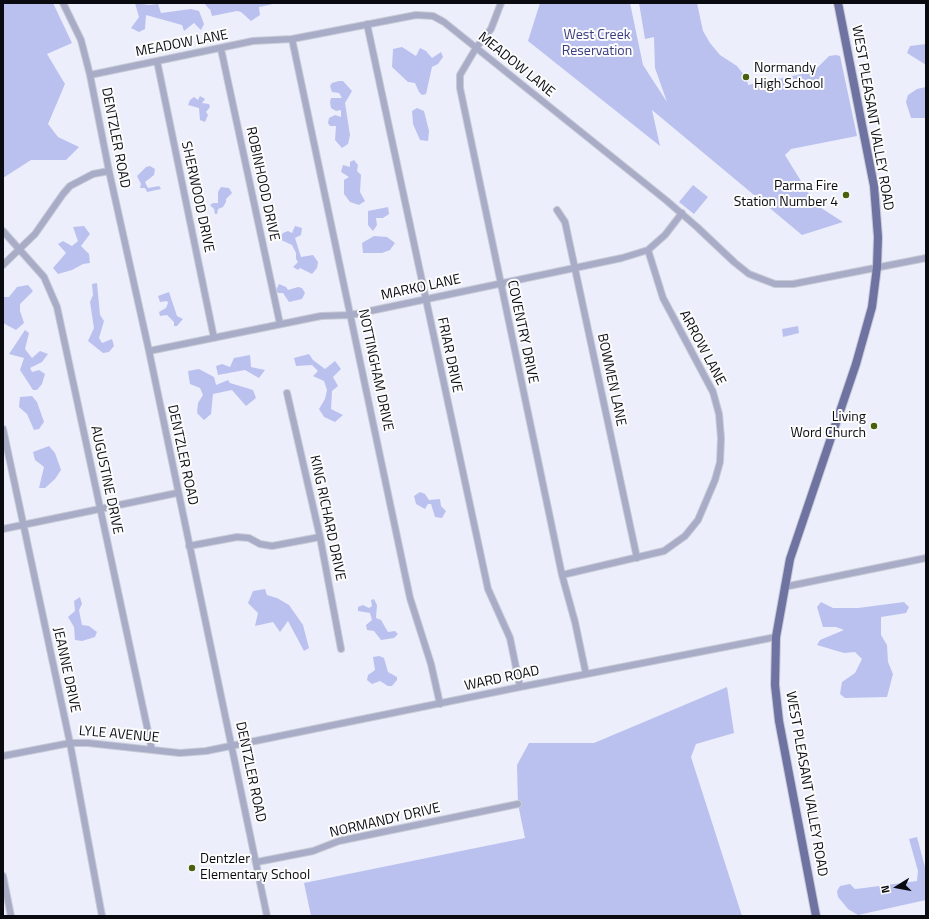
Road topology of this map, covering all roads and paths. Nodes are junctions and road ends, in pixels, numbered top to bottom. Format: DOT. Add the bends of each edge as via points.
graph roads {
  1 [pos="63,3"];
  2 [pos="501,3"];
  3 [pos="838,3"];
  4 [pos="367,24"];
  5 [pos="292,39"];
  6 [pos="476,48"];
  7 [pos="220,49"];
  8 [pos="156,61"];
  9 [pos="90,75"];
  10 [pos="109,171"];
  11 [pos="557,210"];
  12 [pos="682,214"];
  13 [pos="3,231"];
  14 [pos="20,249"];
  15 [pos="648,250"];
  16 [pos="926,258"];
  17 [pos="3,265"];
  18 [pos="877,267"];
  19 [pos="574,268"];
  20 [pos="500,283"];
  21 [pos="425,299"];
  22 [pos="351,315"];
  23 [pos="280,324"];
  24 [pos="214,338"];
  25 [pos="149,351"];
  26 [pos="287,393"];
  27 [pos="3,429"];
  28 [pos="178,493"];
  29 [pos="100,509"];
  30 [pos="23,525"];
  31 [pos="3,529"];
  32 [pos="320,537"];
  33 [pos="189,546"];
  34 [pos="637,558"];
  35 [pos="926,558"];
  36 [pos="562,575"];
  37 [pos="784,587"];
  38 [pos="776,637"];
  39 [pos="341,649"];
  40 [pos="586,674"];
  41 [pos="520,687"];
  42 [pos="440,704"];
  43 [pos="70,743"];
  44 [pos="233,746"];
  45 [pos="152,750"];
  46 [pos="3,756"];
  47 [pos="518,804"];
  48 [pos="257,862"];
  49 [pos="3,876"];
  50 [pos="11,916"];
  51 [pos="102,916"];
  52 [pos="267,916"];
  53 [pos="816,916"];
  1 -- 9 [label="street, DENTZLER ROAD" via="81,40"];
  2 -- 6 [label="street, COVENTRY DRIVE" via="491,30"];
  3 -- 18 [label="main road, WEST PLEASANT VALLEY ROAD" via="874,186 878,237"];
  4 -- 5 [label="street, MEADOW LANE"];
  4 -- 6 [label="street, MEADOW LANE" via="416,15 433,16"];
  4 -- 21 [label="street, FRIAR DRIVE"];
  5 -- 7 [label="street, MEADOW LANE" via="254,41"];
  5 -- 22 [label="street, NOTTINGHAM DRIVE"];
  6 -- 12 [label="street, MEADOW LANE"];
  6 -- 20 [label="street, COVENTRY DRIVE" via="460,75 460,88"];
  7 -- 8 [label="street, MEADOW LANE"];
  7 -- 23 [label="street, ROBINHOOD DRIVE"];
  8 -- 9 [label="street, MEADOW LANE"];
  8 -- 24 [label="street, SHERWOOD DRIVE"];
  9 -- 10 [label="street, DENTZLER ROAD"];
  10 -- 14 [label="street" via="93,174 70,186 35,234"];
  10 -- 25 [label="street, DENTZLER ROAD"];
  11 -- 19 [label="street, BOWMEN LANE" via="565,222"];
  12 -- 15 [label="street, MARKO LANE" via="665,235"];
  12 -- 18 [label="street, MEADOW LANE" via="749,274 775,284 793,284"];
  13 -- 14 [label="street, AUGUSTINE DRIVE"];
  14 -- 17 [label="street"];
  14 -- 29 [label="street, AUGUSTINE DRIVE" via="44,277 57,307"];
  15 -- 19 [label="street, MARKO LANE"];
  15 -- 34 [label="street, ARROW LANE" via="663,298 713,392 719,414 721,438 720,462 715,480 698,520 685,536 664,551"];
  16 -- 18 [label="street, MEADOW LANE"];
  18 -- 37 [label="main road, WEST PLEASANT VALLEY ROAD" via="872,307 856,364 790,559"];
  19 -- 20 [label="street, MARKO LANE"];
  19 -- 34 [label="street, BOWMEN LANE"];
  20 -- 21 [label="street, MARKO LANE"];
  20 -- 36 [label="street, COVENTRY DRIVE"];
  21 -- 22 [label="street, MARKO LANE"];
  21 -- 41 [label="street, FRIAR DRIVE" via="488,589 510,638"];
  22 -- 23 [label="street, MARKO LANE" via="321,316"];
  22 -- 42 [label="street, NOTTINGHAM DRIVE" via="410,598 431,664"];
  23 -- 24 [label="street, MARKO LANE"];
  24 -- 25 [label="street, MARKO LANE"];
  25 -- 28 [label="street, DENTZLER ROAD"];
  26 -- 32 [label="street, KING RICHARD DRIVE"];
  27 -- 30 [label="street, JEANNE DRIVE"];
  28 -- 29 [label="street"];
  28 -- 33 [label="street, DENTZLER ROAD"];
  29 -- 30 [label="street"];
  29 -- 45 [label="street, AUGUSTINE DRIVE"];
  30 -- 31 [label="street"];
  30 -- 43 [label="street, JEANNE DRIVE"];
  32 -- 33 [label="street" via="272,546 260,544 249,538 237,537"];
  32 -- 39 [label="street, KING RICHARD DRIVE"];
  33 -- 44 [label="street, DENTZLER ROAD"];
  34 -- 36 [label="street, ARROW LANE"];
  35 -- 37 [label="street"];
  36 -- 40 [label="street, COVENTRY DRIVE"];
  37 -- 38 [label="main road, WEST PLEASANT VALLEY ROAD"];
  38 -- 40 [label="street, WARD ROAD"];
  38 -- 53 [label="main road, WEST PLEASANT VALLEY ROAD" via="775,684 779,721"];
  40 -- 41 [label="street, WARD ROAD"];
  41 -- 42 [label="street, WARD ROAD"];
  42 -- 44 [label="street, WARD ROAD"];
  43 -- 45 [label="street, LYLE AVENUE"];
  43 -- 46 [label="street, LYLE AVENUE"];
  43 -- 51 [label="street, JEANNE DRIVE"];
  44 -- 45 [label="street, LYLE AVENUE" via="180,753"];
  44 -- 48 [label="street, DENTZLER ROAD"];
  47 -- 48 [label="street, NORMANDY DRIVE" via="339,841 313,851"];
  48 -- 52 [label="street, DENTZLER ROAD"];
  49 -- 50 [label="street"];
}
